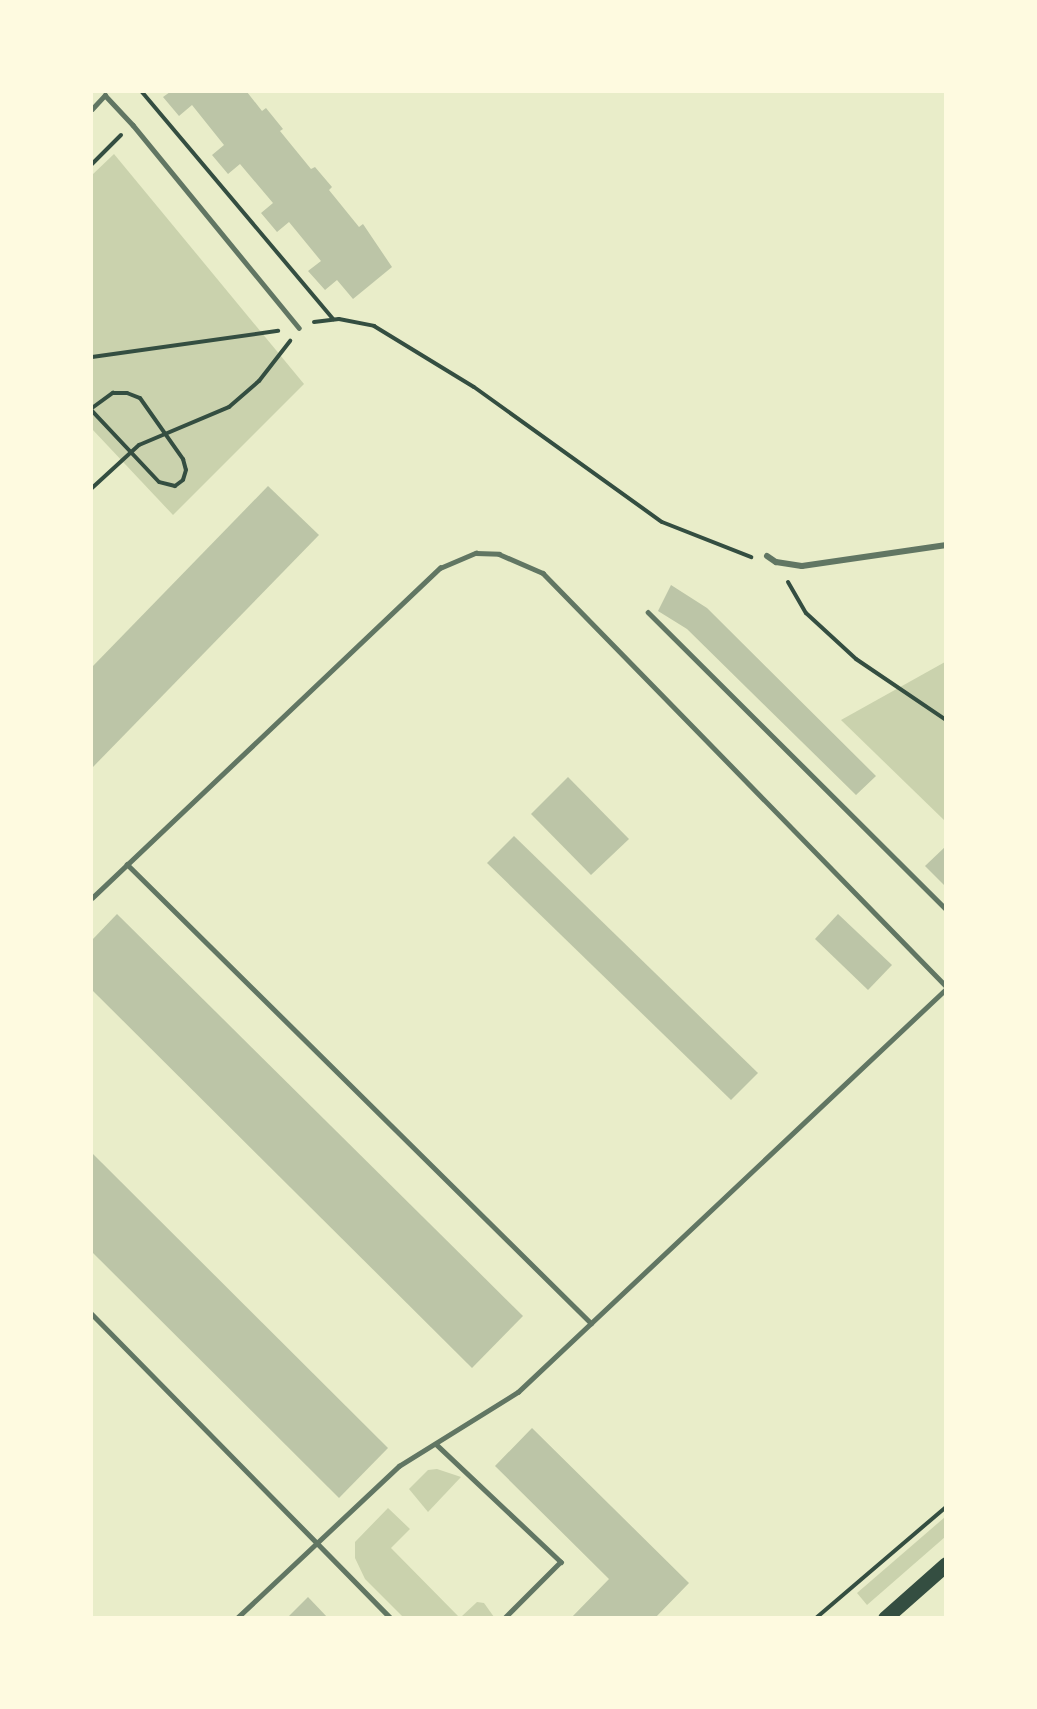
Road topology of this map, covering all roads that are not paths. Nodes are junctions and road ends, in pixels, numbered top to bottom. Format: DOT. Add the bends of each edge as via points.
graph roads {
  1 [pos="108,93"];
  2 [pos="92,109"];
  3 [pos="299,328"];
  4 [pos="945,545"];
  5 [pos="767,556"];
  6 [pos="648,612"];
  7 [pos="127,864"];
  8 [pos="92,898"];
  9 [pos="945,909"];
  10 [pos="945,987"];
  11 [pos="92,1314"];
  12 [pos="591,1323"];
  13 [pos="436,1444"];
  14 [pos="316,1544"];
  15 [pos="945,1564"];
  16 [pos="237,1617"];
  17 [pos="391,1617"];
  18 [pos="505,1617"];
  19 [pos="885,1617"];
  1 -- 2 [label="lane"];
  1 -- 3 [label="lane"];
  4 -- 5 [label="street" via="801,566 776,562"];
  6 -- 9 [label="lane"];
  7 -- 8 [label="lane"];
  7 -- 10 [label="lane" via="440,568 476,553 499,554 543,573"];
  7 -- 12 [label="lane"];
  10 -- 12 [label="lane"];
  11 -- 14 [label="lane"];
  12 -- 13 [label="lane" via="518,1392"];
  13 -- 14 [label="lane" via="399,1466"];
  13 -- 18 [label="lane" via="561,1562"];
  14 -- 16 [label="lane"];
  14 -- 17 [label="lane"];
  15 -- 19 [label="main road"];
}
